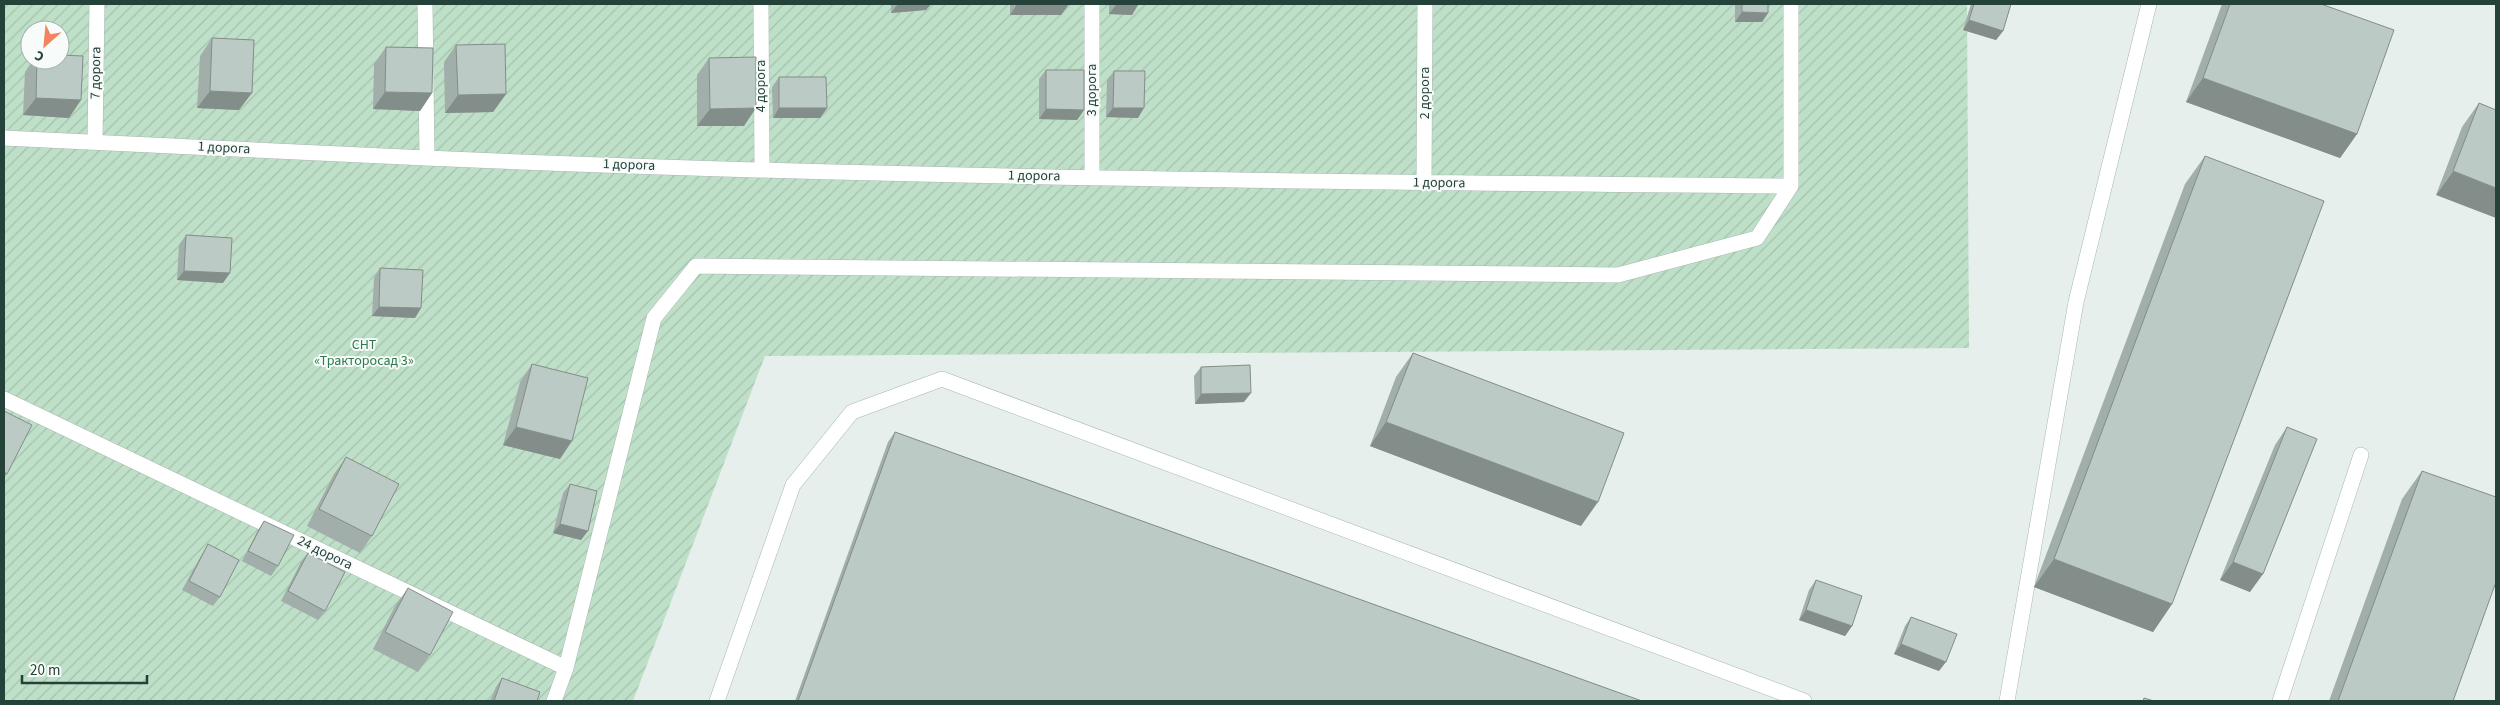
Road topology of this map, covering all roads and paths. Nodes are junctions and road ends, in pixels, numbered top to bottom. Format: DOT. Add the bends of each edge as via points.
graph roads {
  1 [pos="97,4"];
  2 [pos="425,4"];
  3 [pos="761,4"];
  4 [pos="1092,4"];
  5 [pos="1425,4"];
  6 [pos="1791,4"];
  7 [pos="2149,4"];
  8 [pos="4,138"];
  9 [pos="95,142"];
  10 [pos="427,158"];
  11 [pos="762,169"];
  12 [pos="1092,177"];
  13 [pos="1424,183"];
  14 [pos="1791,186"];
  15 [pos="4,399"];
  16 [pos="2361,455"];
  17 [pos="566,668"];
  18 [pos="554,701"];
  19 [pos="717,701"];
  20 [pos="1804,701"];
  21 [pos="2007,701"];
  22 [pos="2280,701"];
  1 -- 9 [label="street, 7 дорога"];
  2 -- 10 [label="street"];
  3 -- 11 [label="street, 4 дорога"];
  4 -- 12 [label="street, 3 дорога"];
  5 -- 13 [label="street, 2 дорога"];
  6 -- 14 [label="street"];
  7 -- 21 [label="street" via="2076,302"];
  8 -- 9 [label="street, 1 дорога"];
  9 -- 10 [label="street, 1 дорога"];
  10 -- 11 [label="street, 1 дорога"];
  11 -- 12 [label="street, 1 дорога"];
  12 -- 13 [label="street, 1 дорога"];
  13 -- 14 [label="street, 1 дорога"];
  14 -- 17 [label="street" via="1757,238 1618,275 696,266 654,318"];
  15 -- 17 [label="street, 24 дорога"];
  16 -- 22 [label="street"];
  17 -- 18 [label="street"];
  19 -- 20 [label="street" via="793,485 852,412 942,379"];
}
